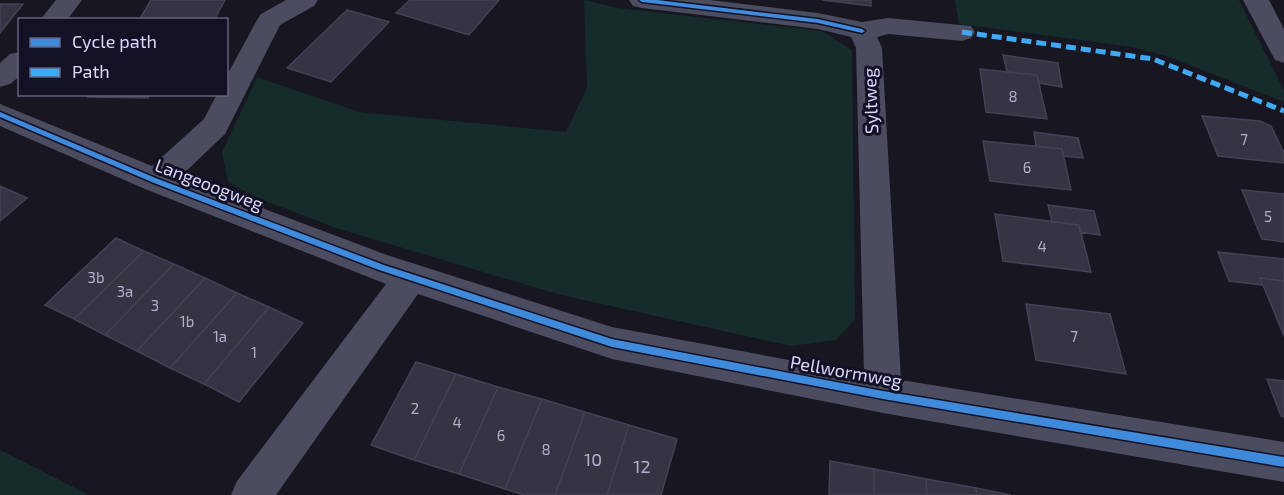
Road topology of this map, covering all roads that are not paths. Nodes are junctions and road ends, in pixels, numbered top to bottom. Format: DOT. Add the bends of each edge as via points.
graph roads {
  1 [pos="69,0"];
  2 [pos="305,0"];
  3 [pos="642,0"];
  4 [pos="1256,0"];
  5 [pos="55,18"];
  6 [pos="862,31"];
  7 [pos="962,32"];
  8 [pos="1284,54"];
  9 [pos="18,63"];
  10 [pos="0,77"];
  11 [pos="0,114"];
  12 [pos="156,181"];
  13 [pos="410,278"];
  14 [pos="883,395"];
  15 [pos="1284,462"];
  16 [pos="252,495"];
  1 -- 5 [label="street"];
  2 -- 12 [label="street" via="270,20 215,126"];
  3 -- 6 [label="street" via="818,21"];
  4 -- 8 [label="street"];
  6 -- 7 [label="street" via="888,26"];
  6 -- 14 [label="street, Syltweg" via="869,48"];
  9 -- 10 [label="street"];
  11 -- 12 [label="street, Langeoogweg"];
  12 -- 13 [label="street, Langeoogweg"];
  13 -- 14 [label="street, Pellwormweg" via="612,344"];
  13 -- 16 [label="street"];
  14 -- 15 [label="street, Pellwormweg"];
}
